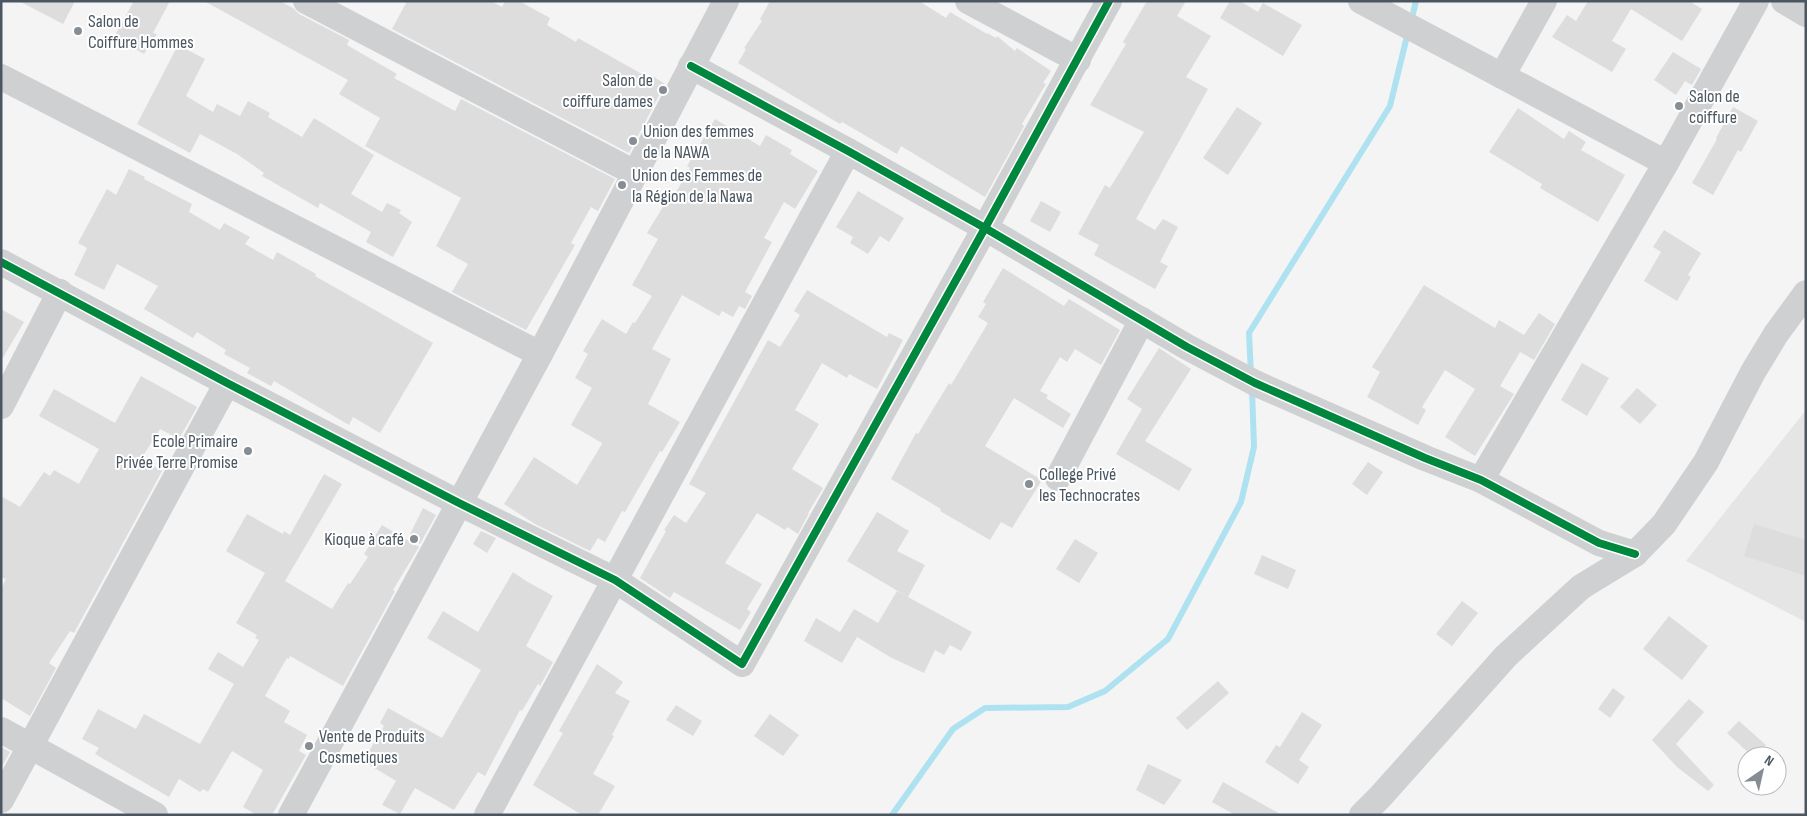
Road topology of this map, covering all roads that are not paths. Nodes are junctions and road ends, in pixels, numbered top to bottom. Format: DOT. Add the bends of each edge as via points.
graph roads {
  1 [pos="306,1"];
  2 [pos="726,1"];
  3 [pos="968,1"];
  4 [pos="1109,1"];
  5 [pos="1361,1"];
  6 [pos="1544,1"];
  7 [pos="1756,1"];
  8 [pos="1784,1"];
  9 [pos="1806,14"];
  10 [pos="1078,60"];
  11 [pos="691,66"];
  12 [pos="1,76"];
  13 [pos="1502,76"];
  14 [pos="848,151"];
  15 [pos="1666,163"];
  16 [pos="635,173"];
  17 [pos="986,228"];
  18 [pos="1,262"];
  19 [pos="60,292"];
  20 [pos="1806,293"];
  21 [pos="1142,320"];
  22 [pos="540,354"];
  23 [pos="227,383"];
  24 [pos="1,406"];
  25 [pos="1058,478"];
  26 [pos="1481,480"];
  27 [pos="459,503"];
  28 [pos="1634,554"];
  29 [pos="615,580"];
  30 [pos="1,730"];
  31 [pos="31,746"];
  32 [pos="1,800"];
  33 [pos="155,815"];
  34 [pos="292,815"];
  35 [pos="487,815"];
  36 [pos="1362,815"];
  1 -- 16 [label="street"];
  2 -- 11 [label="street"];
  3 -- 10 [label="street"];
  4 -- 10 [label="street"];
  5 -- 13 [label="street"];
  6 -- 13 [label="street"];
  7 -- 15 [label="street"];
  8 -- 9 [label="street"];
  10 -- 17 [label="street"];
  11 -- 14 [label="street"];
  11 -- 16 [label="street"];
  12 -- 22 [label="street"];
  13 -- 15 [label="street"];
  14 -- 17 [label="street"];
  14 -- 29 [label="street"];
  15 -- 26 [label="street"];
  16 -- 22 [label="street"];
  17 -- 21 [label="street"];
  17 -- 29 [label="street" via="742,664"];
  18 -- 19 [label="street"];
  19 -- 23 [label="street"];
  19 -- 24 [label="street"];
  20 -- 28 [label="street" via="1757,364 1706,462 1664,524"];
  21 -- 25 [label="street"];
  21 -- 26 [label="street" via="1255,383"];
  22 -- 27 [label="street"];
  23 -- 27 [label="street"];
  23 -- 31 [label="street"];
  26 -- 28 [label="street" via="1599,543"];
  27 -- 29 [label="street"];
  27 -- 34 [label="street"];
  28 -- 36 [label="street" via="1581,587 1506,656"];
  29 -- 35 [label="street"];
  30 -- 31 [label="street"];
  31 -- 32 [label="street"];
  31 -- 33 [label="street"];
}
